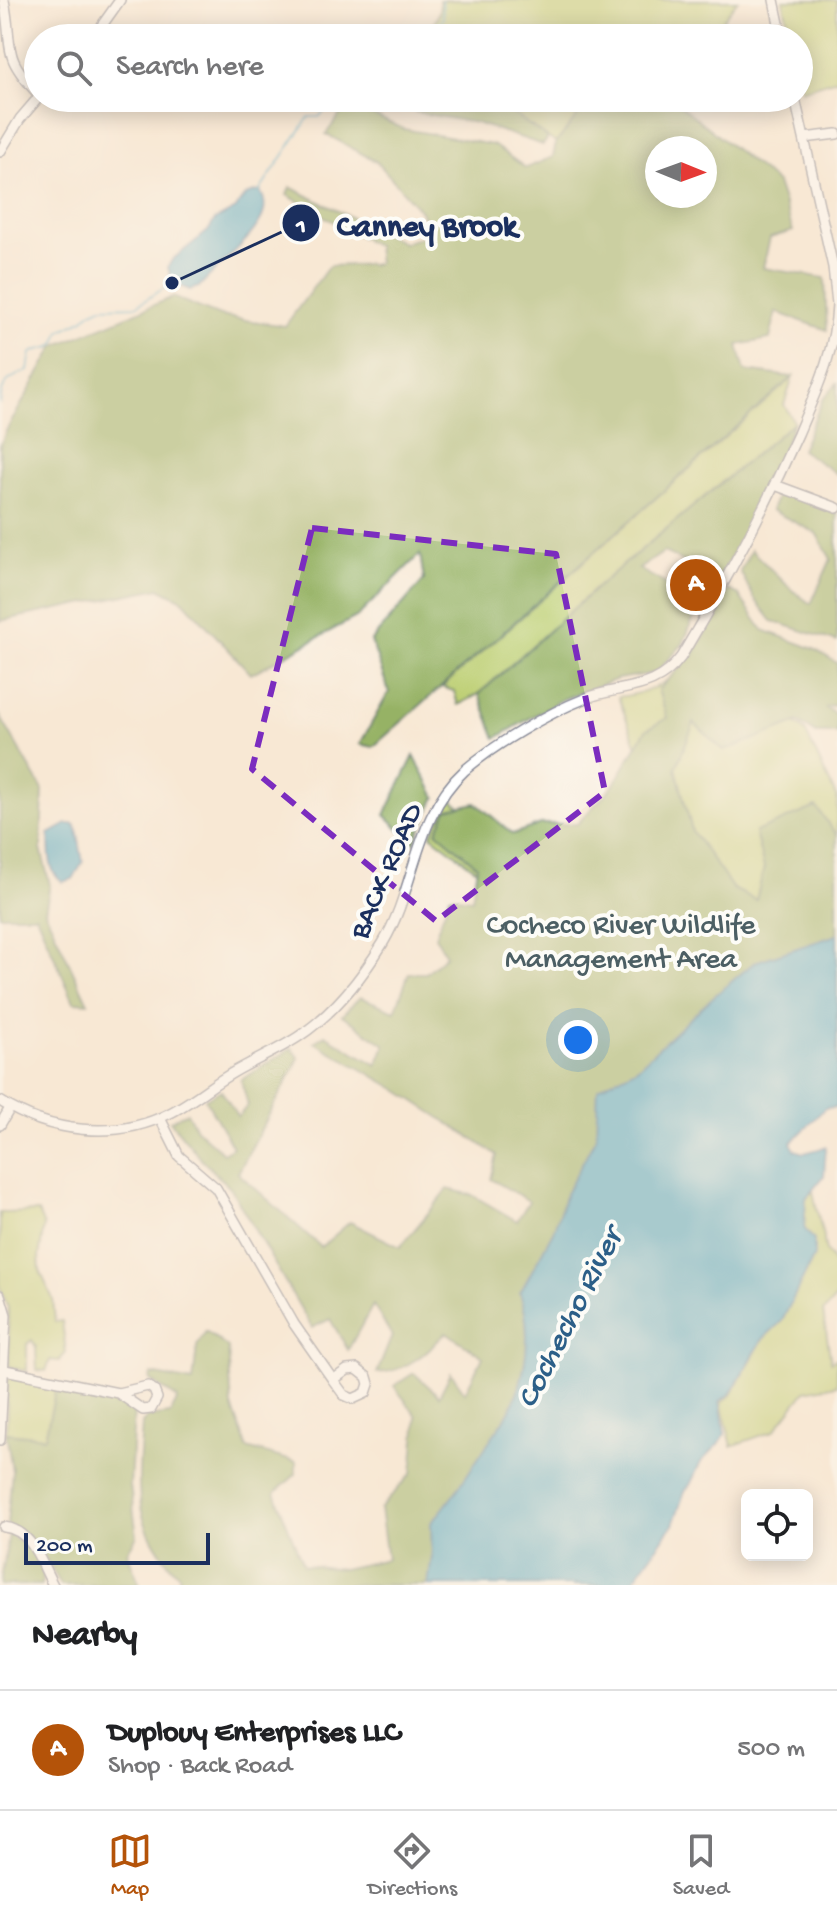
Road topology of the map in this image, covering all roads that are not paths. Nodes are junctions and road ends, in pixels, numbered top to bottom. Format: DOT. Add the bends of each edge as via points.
graph roads {
  1 [pos="4,0"];
  2 [pos="120,0"];
  3 [pos="774,0"];
  4 [pos="103,24"];
  5 [pos="779,24"];
  6 [pos="24,81"];
  7 [pos="25,112"];
  8 [pos="798,112"];
  9 [pos="837,134"];
  10 [pos="804,138"];
  11 [pos="0,152"];
  12 [pos="837,305"];
  13 [pos="836,331"];
  14 [pos="775,485"];
  15 [pos="837,508"];
  16 [pos="0,1101"];
  17 [pos="10,1108"];
  18 [pos="160,1118"];
  19 [pos="0,1125"];
  20 [pos="231,1216"];
  21 [pos="221,1222"];
  22 [pos="0,1295"];
  23 [pos="5,1370"];
  24 [pos="333,1380"];
  25 [pos="118,1393"];
  26 [pos="0,1440"];
  27 [pos="4,1527"];
  28 [pos="53,1585"];
  1 -- 6 [label="street" via="8,61"];
  2 -- 4 [label="street"];
  3 -- 5 [label="street"];
  7 -- 11 [label="street"];
  8 -- 10 [label="street, BACK ROAD"];
  9 -- 10 [label="street"];
  10 -- 12 [label="street, BACK ROAD"];
  12 -- 13 [label="street, BACK ROAD"];
  13 -- 14 [label="street, BACK ROAD" via="824,375"];
  14 -- 15 [label="street"];
  14 -- 18 [label="street, BACK ROAD" via="673,668 645,685 609,690 568,706 462,773 425,831 385,940 339,1003 296,1038"];
  16 -- 17 [label="street, BACK ROAD"];
  17 -- 18 [label="street, BACK ROAD" via="72,1128 131,1126"];
  17 -- 19 [label="street"];
  18 -- 20 [label="street" via="179,1156 211,1182"];
  20 -- 21 [label="street"];
  20 -- 24 [label="street"];
  22 -- 23 [label="street" via="6,1315"];
  23 -- 25 [label="street"];
  23 -- 26 [label="street"];
  27 -- 28 [label="street" via="16,1530 36,1550"];
}
